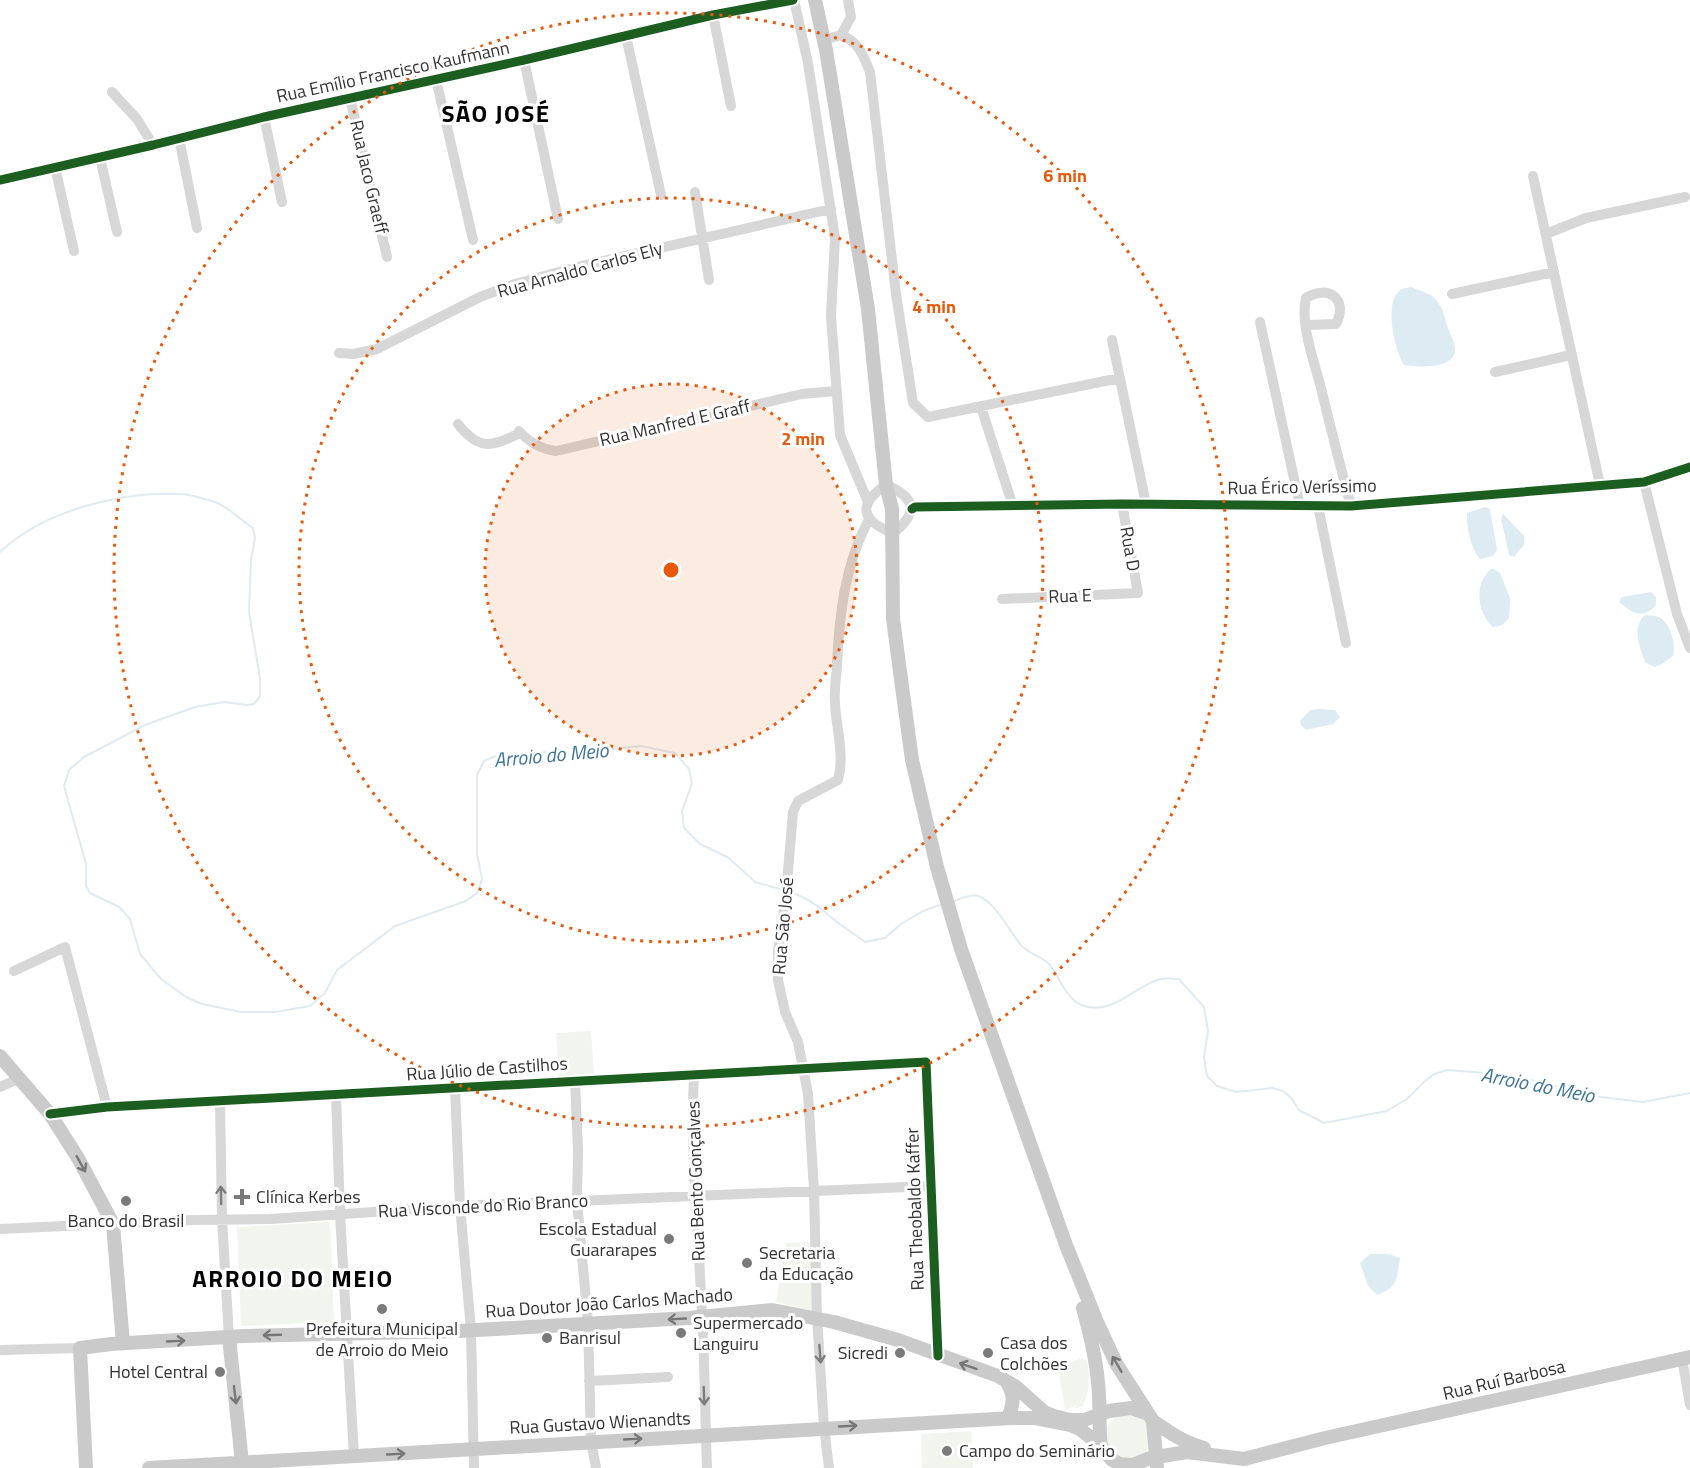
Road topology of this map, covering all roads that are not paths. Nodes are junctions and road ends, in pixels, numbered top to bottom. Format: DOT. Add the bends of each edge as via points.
graph roads {
  1 [pos="794,0"];
  2 [pos="815,0"];
  3 [pos="848,0"];
  4 [pos="713,15"];
  5 [pos="852,17"];
  6 [pos="841,35"];
  7 [pos="626,36"];
  8 [pos="824,40"];
  9 [pos="861,50"];
  10 [pos="524,60"];
  11 [pos="436,79"];
  12 [pos="112,92"];
  13 [pos="350,98"];
  14 [pos="731,106"];
  15 [pos="264,117"];
  16 [pos="178,138"];
  17 [pos="153,145"];
  18 [pos="100,158"];
  19 [pos="55,167"];
  20 [pos="1533,176"];
  21 [pos="0,180"];
  22 [pos="695,192"];
  23 [pos="661,195"];
  24 [pos="1685,197"];
  25 [pos="282,202"];
  26 [pos="831,209"];
  27 [pos="558,219"];
  28 [pos="197,228"];
  29 [pos="117,232"];
  30 [pos="1546,234"];
  31 [pos="703,239"];
  32 [pos="472,240"];
  33 [pos="74,251"];
  34 [pos="387,257"];
  35 [pos="1554,273"];
  36 [pos="709,280"];
  37 [pos="1452,294"];
  38 [pos="1260,322"];
  39 [pos="1307,325"];
  40 [pos="1112,340"];
  41 [pos="339,353"];
  42 [pos="1571,355"];
  43 [pos="1495,372"];
  44 [pos="1120,378"];
  45 [pos="836,391"];
  46 [pos="981,407"];
  47 [pos="458,424"];
  48 [pos="1690,467"];
  49 [pos="1644,482"];
  50 [pos="886,485"];
  51 [pos="1600,485"];
  52 [pos="868,502"];
  53 [pos="1122,504"];
  54 [pos="1146,504"];
  55 [pos="1013,506"];
  56 [pos="1300,506"];
  57 [pos="1318,506"];
  58 [pos="1351,506"];
  59 [pos="912,509"];
  60 [pos="869,519"];
  61 [pos="893,533"];
  62 [pos="1138,593"];
  63 [pos="1002,599"];
  64 [pos="1346,643"];
  65 [pos="1690,648"];
  66 [pos="14,971"];
  67 [pos="0,1056"];
  68 [pos="926,1062"];
  69 [pos="804,1068"];
  70 [pos="694,1073"];
  71 [pos="18,1079"];
  72 [pos="575,1080"];
  73 [pos="0,1087"];
  74 [pos="455,1088"];
  75 [pos="336,1095"];
  76 [pos="220,1101"];
  77 [pos="107,1107"];
  78 [pos="50,1114"];
  79 [pos="931,1186"];
  80 [pos="814,1191"];
  81 [pos="695,1196"];
  82 [pos="577,1201"];
  83 [pos="460,1206"];
  84 [pos="340,1214"];
  85 [pos="222,1219"];
  86 [pos="113,1224"];
  87 [pos="0,1229"];
  88 [pos="1066,1245"];
  89 [pos="702,1317"];
  90 [pos="817,1317"];
  91 [pos="588,1323"];
  92 [pos="471,1330"];
  93 [pos="347,1333"];
  94 [pos="229,1337"];
  95 [pos="123,1343"];
  96 [pos="80,1348"];
  97 [pos="0,1350"];
  98 [pos="938,1356"];
  99 [pos="1686,1357"];
  100 [pos="668,1377"];
  101 [pos="1097,1377"];
  102 [pos="1005,1380"];
  103 [pos="590,1381"];
  104 [pos="1690,1405"];
  105 [pos="1124,1408"];
  106 [pos="1098,1416"];
  107 [pos="1150,1417"];
  108 [pos="1008,1418"];
  109 [pos="1057,1419"];
  110 [pos="824,1427"];
  111 [pos="706,1434"];
  112 [pos="1100,1438"];
  113 [pos="1155,1438"];
  114 [pos="1325,1438"];
  115 [pos="591,1442"];
  116 [pos="473,1449"];
  117 [pos="1200,1450"];
  118 [pos="354,1456"];
  119 [pos="1245,1464"];
  120 [pos="1133,1465"];
  121 [pos="1159,1465"];
  122 [pos="242,1466"];
  123 [pos="86,1468"];
  124 [pos="149,1468"];
  125 [pos="474,1468"];
  126 [pos="596,1468"];
  127 [pos="707,1468"];
  128 [pos="829,1468"];
  129 [pos="1108,1468"];
  130 [pos="1222,1468"];
  1 -- 4 [label="street, Rua Emílio Francisco Kaufmann"];
  1 -- 26 [label="street"];
  2 -- 8 [label="main road"];
  3 -- 5 [label="street"];
  4 -- 7 [label="street, Rua Emílio Francisco Kaufmann"];
  4 -- 14 [label="street"];
  5 -- 6 [label="street"];
  5 -- 9 [label="street"];
  6 -- 8 [label="street"];
  6 -- 9 [label="street"];
  7 -- 10 [label="street, Rua Emílio Francisco Kaufmann"];
  7 -- 23 [label="street"];
  8 -- 50 [label="main road" via="868,309"];
  9 -- 46 [label="street" via="870,72 913,404 928,417"];
  10 -- 11 [label="street, Rua Emílio Francisco Kaufmann"];
  10 -- 27 [label="street"];
  11 -- 13 [label="street, Rua Emílio Francisco Kaufmann"];
  11 -- 32 [label="street"];
  12 -- 17 [label="street" via="137,119"];
  13 -- 15 [label="street, Rua Emílio Francisco Kaufmann"];
  13 -- 34 [label="street, Rua Jaco Graeff"];
  15 -- 16 [label="street, Rua Emílio Francisco Kaufmann"];
  15 -- 25 [label="street"];
  16 -- 17 [label="street, Rua Emílio Francisco Kaufmann"];
  16 -- 28 [label="street"];
  17 -- 18 [label="street, Rua Emílio Francisco Kaufmann"];
  18 -- 19 [label="street, Rua Emílio Francisco Kaufmann"];
  18 -- 29 [label="street"];
  19 -- 21 [label="street, Rua Emílio Francisco Kaufmann"];
  19 -- 33 [label="street"];
  20 -- 30 [label="street"];
  22 -- 31 [label="street"];
  24 -- 30 [label="street" via="1586,218"];
  26 -- 31 [label="street, Rua Arnaldo Carlos Ely"];
  26 -- 45 [label="street" via="835,238 831,316"];
  30 -- 35 [label="street"];
  31 -- 36 [label="street"];
  31 -- 41 [label="street, Rua Arnaldo Carlos Ely" via="515,284 480,297 377,349"];
  35 -- 37 [label="street"];
  35 -- 42 [label="street"];
  38 -- 56 [label="street"];
  39 -- 58 [label="street"];
  40 -- 44 [label="street"];
  42 -- 43 [label="street"];
  42 -- 51 [label="street"];
  44 -- 46 [label="street"];
  44 -- 54 [label="street"];
  45 -- 47 [label="street, Rua Manfred E Graff" via="802,394 556,451 532,443 519,432 498,441 478,443"];
  45 -- 52 [label="street" via="840,435"];
  46 -- 55 [label="street"];
  48 -- 49 [label="street, Rua Érico Veríssimo"];
  49 -- 51 [label="street, Rua Érico Veríssimo"];
  49 -- 65 [label="street" via="1677,614"];
  50 -- 52 [label="street"];
  50 -- 59 [label="street" via="901,491"];
  50 -- 61 [label="main road"];
  51 -- 58 [label="street, Rua Érico Veríssimo"];
  52 -- 60 [label="street"];
  53 -- 54 [label="street, Rua Érico Veríssimo"];
  53 -- 55 [label="street, Rua Érico Veríssimo"];
  53 -- 62 [label="street, Rua D"];
  54 -- 56 [label="street, Rua Érico Veríssimo"];
  55 -- 59 [label="street, Rua Érico Veríssimo"];
  56 -- 57 [label="street, Rua Érico Veríssimo"];
  57 -- 58 [label="street, Rua Érico Veríssimo"];
  57 -- 64 [label="street"];
  59 -- 61 [label="street" via="906,523"];
  60 -- 61 [label="street"];
  60 -- 69 [label="street, Rua São José" via="859,538 843,595 838,637 835,701 842,767 838,780 798,801 793,812 778,980"];
  61 -- 88 [label="main road" via="893,619 912,760 937,867 955,931"];
  62 -- 63 [label="street, Rua E"];
  66 -- 77 [label="street" via="65,947"];
  67 -- 71 [label="main road"];
  68 -- 69 [label="street, Rua Júlio de Castilhos"];
  68 -- 79 [label="street, Rua Theobaldo Kaffer"];
  69 -- 70 [label="street, Rua Júlio de Castilhos"];
  69 -- 80 [label="street, Rua São José"];
  70 -- 72 [label="street, Rua Júlio de Castilhos"];
  70 -- 81 [label="street, Rua Bento Gonçalves"];
  71 -- 73 [label="street"];
  71 -- 78 [label="main road"];
  72 -- 74 [label="street, Rua Júlio de Castilhos"];
  72 -- 82 [label="street"];
  74 -- 75 [label="street, Rua Júlio de Castilhos"];
  74 -- 83 [label="street"];
  75 -- 76 [label="street, Rua Júlio de Castilhos"];
  75 -- 84 [label="street"];
  76 -- 77 [label="street, Rua Júlio de Castilhos"];
  85 -- 76 [label="street, one-way"];
  77 -- 78 [label="street, Rua Júlio de Castilhos"];
  78 -- 86 [label="main road, one-way"];
  79 -- 80 [label="street, Rua Visconde do Rio Branco"];
  79 -- 98 [label="street, Rua Theobaldo Kaffer"];
  80 -- 81 [label="street, Rua Visconde do Rio Branco"];
  80 -- 90 [label="street, Rua São José"];
  81 -- 82 [label="street, Rua Visconde do Rio Branco"];
  81 -- 89 [label="street, Rua Bento Gonçalves"];
  82 -- 83 [label="street, Rua Visconde do Rio Branco"];
  82 -- 91 [label="street"];
  83 -- 84 [label="street, Rua Visconde do Rio Branco"];
  83 -- 92 [label="street"];
  84 -- 85 [label="street, Rua Visconde do Rio Branco"];
  84 -- 93 [label="street"];
  85 -- 86 [label="street, Rua Visconde do Rio Branco"];
  85 -- 94 [label="street"];
  86 -- 87 [label="street, Rua Visconde do Rio Branco"];
  86 -- 95 [label="main road"];
  88 -- 101 [label="main road" via="1094,1346"];
  107 -- 88 [label="main road, one-way" via="1117,1365"];
  89 -- 90 [label="main road, Rua Doutor João Carlos Machado" via="772,1311"];
  89 -- 91 [label="main road, Rua Doutor João Carlos Machado, one-way"];
  89 -- 111 [label="street, Rua Bento Gonçalves, one-way"];
  90 -- 98 [label="main road, Rua Doutor João Carlos Machado"];
  90 -- 110 [label="street, Rua São José, one-way"];
  91 -- 92 [label="main road, Rua Doutor João Carlos Machado"];
  91 -- 103 [label="street"];
  92 -- 93 [label="main road, Rua Doutor João Carlos Machado"];
  92 -- 116 [label="street"];
  93 -- 94 [label="main road, Rua Doutor João Carlos Machado, one-way"];
  93 -- 118 [label="street"];
  95 -- 94 [label="main road, Rua Doutor João Carlos Machado, one-way"];
  94 -- 122 [label="main road, one-way"];
  95 -- 96 [label="main road, Rua Doutor João Carlos Machado"];
  96 -- 97 [label="street, Rua Doutor João Carlos Machado"];
  96 -- 123 [label="main road"];
  102 -- 98 [label="main road, Rua Doutor João Carlos Machado, one-way"];
  99 -- 104 [label="street"];
  99 -- 114 [label="main road, Rua Ruí Barbosa"];
  100 -- 103 [label="street"];
  101 -- 106 [label="main road"];
  101 -- 109 [label="main road" via="1091,1409 1085,1415"];
  102 -- 108 [label="main road" via="1013,1391"];
  102 -- 109 [label="main road, Rua Doutor João Carlos Machado"];
  103 -- 115 [label="street"];
  105 -- 106 [label="main road"];
  105 -- 107 [label="main road"];
  105 -- 112 [label="main road" via="1109,1418"];
  106 -- 109 [label="main road"];
  106 -- 112 [label="main road"];
  107 -- 113 [label="main road"];
  107 -- 117 [label="main road"];
  108 -- 109 [label="main road, Rua Gustavo Wienandts"];
  110 -- 108 [label="main road, Rua Gustavo Wienandts, one-way"];
  109 -- 112 [label="main road"];
  109 -- 129 [label="main road" via="1084,1438"];
  110 -- 111 [label="main road, Rua Gustavo Wienandts"];
  110 -- 128 [label="street, Rua São José"];
  115 -- 111 [label="main road, Rua Gustavo Wienandts, one-way"];
  111 -- 127 [label="street, Rua Bento Gonçalves"];
  112 -- 120 [label="main road" via="1111,1459"];
  112 -- 129 [label="main road"];
  113 -- 120 [label="main road"];
  113 -- 121 [label="main road"];
  114 -- 117 [label="main road, Rua Ruí Barbosa" via="1244,1450"];
  114 -- 119 [label="main road, Rua Ruí Barbosa"];
  115 -- 116 [label="main road, Rua Gustavo Wienandts"];
  115 -- 126 [label="street"];
  118 -- 116 [label="main road, Rua Gustavo Wienandts, one-way"];
  116 -- 125 [label="street"];
  117 -- 119 [label="main road" via="1237,1455"];
  117 -- 121 [label="main road" via="1179,1453"];
  117 -- 130 [label="main road"];
  118 -- 122 [label="main road, Rua Gustavo Wienandts"];
  120 -- 121 [label="main road"];
  122 -- 124 [label="main road, Rua Gustavo Wienandts"];
}
